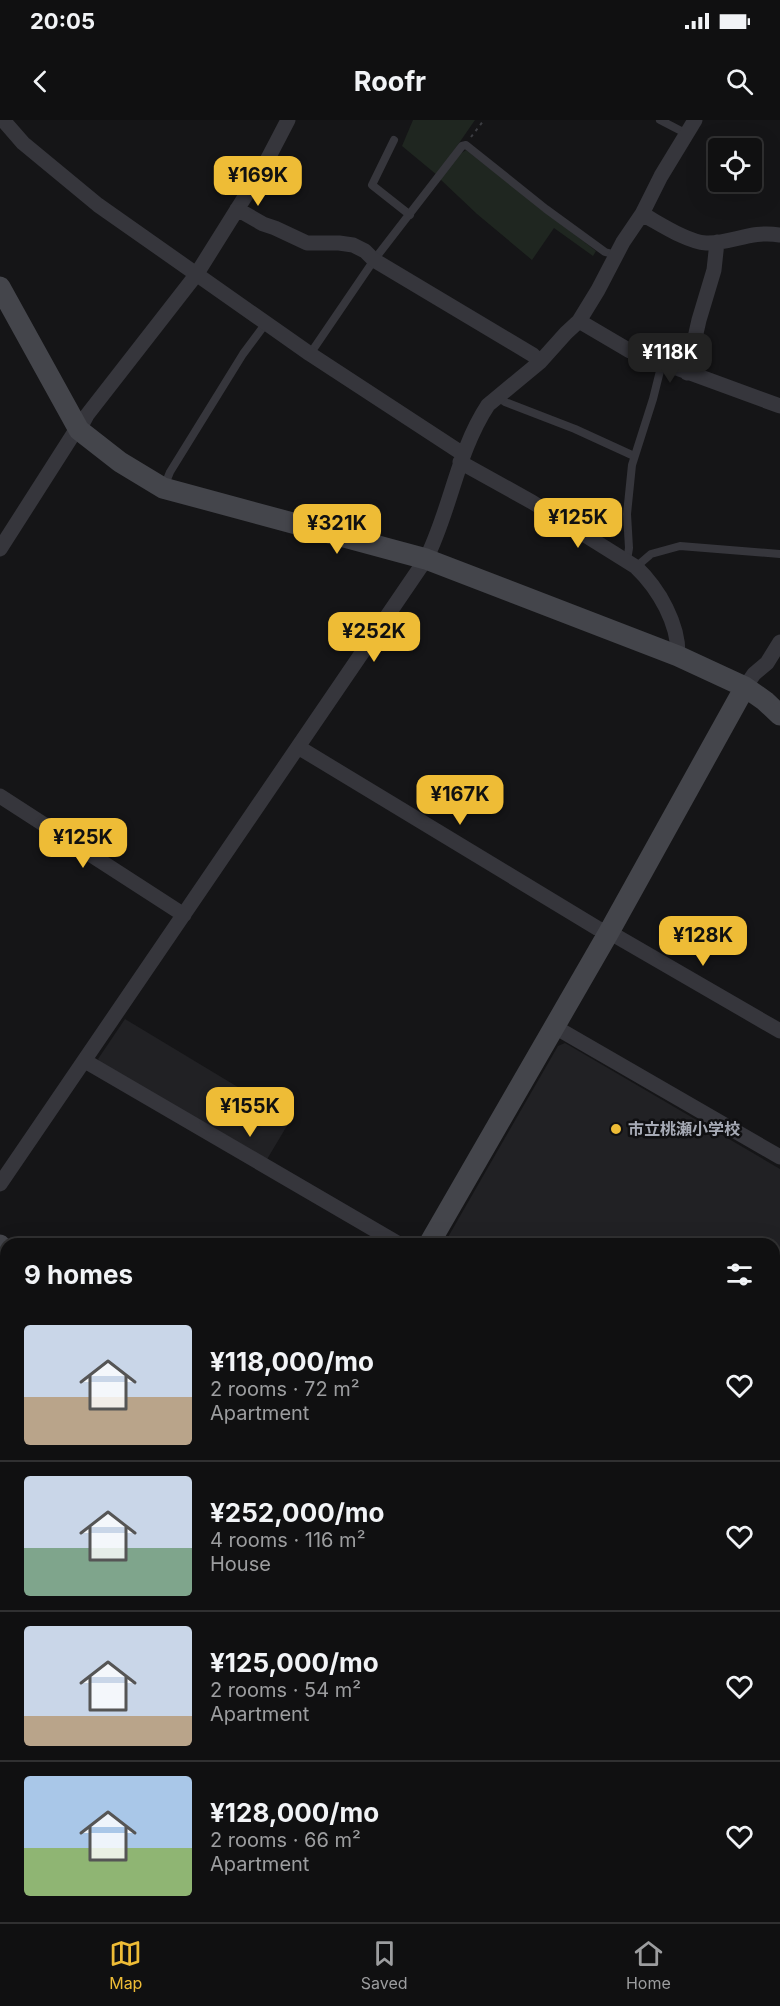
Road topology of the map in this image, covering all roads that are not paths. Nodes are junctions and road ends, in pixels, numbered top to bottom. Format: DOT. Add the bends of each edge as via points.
graph roads {
  1 [pos="3,120"];
  2 [pos="660,120"];
  3 [pos="285,121"];
  4 [pos="691,127"];
  5 [pos="394,140"];
  6 [pos="237,209"];
  7 [pos="642,214"];
  8 [pos="410,215"];
  9 [pos="780,235"];
  10 [pos="717,242"];
  11 [pos="616,255"];
  12 [pos="374,260"];
  13 [pos="196,275"];
  14 [pos="0,287"];
  15 [pos="579,321"];
  16 [pos="266,323"];
  17 [pos="310,354"];
  18 [pos="540,362"];
  19 [pos="662,363"];
  20 [pos="687,373"];
  21 [pos="498,397"];
  22 [pos="780,406"];
  23 [pos="80,430"];
  24 [pos="634,456"];
  25 [pos="462,458"];
  26 [pos="164,488"];
  27 [pos="0,549"];
  28 [pos="780,554"];
  29 [pos="426,559"];
  30 [pos="632,563"];
  31 [pos="780,642"];
  32 [pos="678,656"];
  33 [pos="775,662"];
  34 [pos="745,687"];
  35 [pos="780,715"];
  36 [pos="298,747"];
  37 [pos="0,796"];
  38 [pos="184,915"];
  39 [pos="609,932"];
  40 [pos="555,1027"];
  41 [pos="780,1031"];
  42 [pos="85,1061"];
  43 [pos="780,1158"];
  44 [pos="0,1184"];
  45 [pos="389,1238"];
  46 [pos="432,1238"];
  1 -- 13 [label="street" via="23,143 98,205"];
  2 -- 4 [label="lane"];
  3 -- 6 [label="street" via="263,168"];
  4 -- 7 [label="street"];
  5 -- 8 [label="lane" via="372,184"];
  6 -- 12 [label="street" via="307,243 353,245"];
  6 -- 13 [label="street"];
  7 -- 10 [label="street" via="696,241"];
  7 -- 11 [label="street"];
  8 -- 11 [label="lane" via="466,145 546,209 605,252"];
  8 -- 12 [label="lane"];
  9 -- 10 [label="street" via="758,233"];
  10 -- 20 [label="street" via="714,270"];
  11 -- 15 [label="street"];
  12 -- 17 [label="lane"];
  12 -- 18 [label="street"];
  13 -- 16 [label="street"];
  13 -- 23 [label="street" via="87,415"];
  14 -- 23 [label="street"];
  15 -- 18 [label="street"];
  15 -- 19 [label="street" via="619,346"];
  16 -- 17 [label="street"];
  16 -- 26 [label="lane" via="170,472"];
  17 -- 25 [label="street"];
  18 -- 21 [label="street"];
  19 -- 20 [label="street"];
  19 -- 24 [label="lane"];
  20 -- 22 [label="street"];
  21 -- 24 [label="lane"];
  21 -- 25 [label="street" via="483,412"];
  23 -- 26 [label="street" via="120,462"];
  23 -- 27 [label="street" via="74,433"];
  24 -- 30 [label="lane" via="627,514"];
  25 -- 29 [label="street" via="450,501"];
  25 -- 30 [label="street"];
  26 -- 29 [label="street"];
  28 -- 30 [label="lane" via="680,546"];
  29 -- 32 [label="street"];
  29 -- 36 [label="street"];
  30 -- 32 [label="street" via="649,579 666,609"];
  31 -- 33 [label="street"];
  32 -- 34 [label="street"];
  33 -- 34 [label="street" via="754,674"];
  34 -- 35 [label="street"];
  34 -- 39 [label="street"];
  36 -- 38 [label="street"];
  36 -- 39 [label="street"];
  37 -- 38 [label="street"];
  38 -- 42 [label="street"];
  39 -- 40 [label="street"];
  39 -- 41 [label="street"];
  40 -- 43 [label="street"];
  40 -- 46 [label="street"];
  42 -- 44 [label="street"];
  42 -- 45 [label="street"];
}
